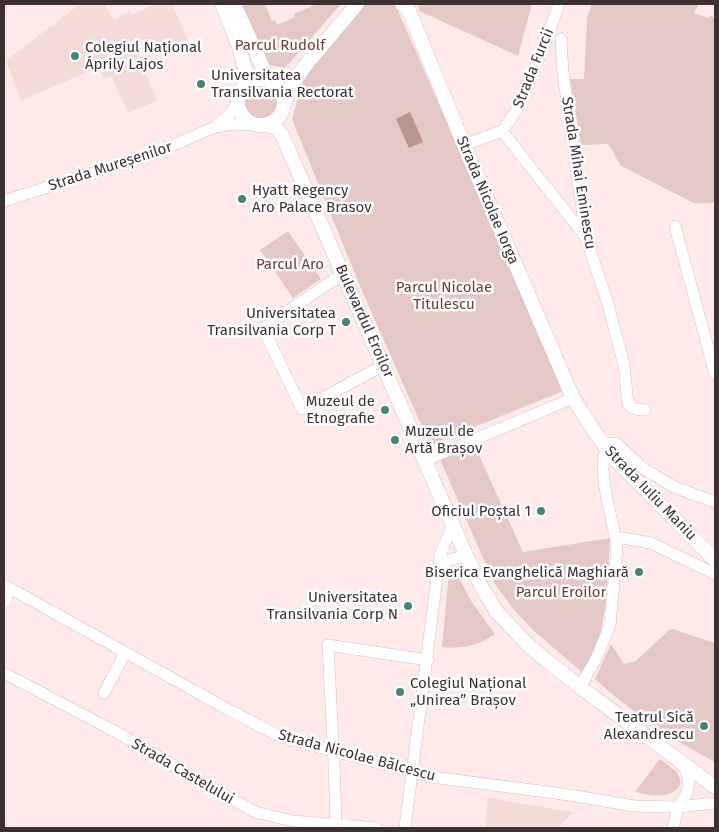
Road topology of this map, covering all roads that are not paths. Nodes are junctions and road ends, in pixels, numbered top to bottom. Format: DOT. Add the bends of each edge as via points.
graph roads {
  1 [pos="222,4"];
  2 [pos="234,4"];
  3 [pos="357,4"];
  4 [pos="558,4"];
  5 [pos="406,6"];
  6 [pos="561,38"];
  7 [pos="304,67"];
  8 [pos="270,80"];
  9 [pos="249,83"];
  10 [pos="238,101"];
  11 [pos="284,104"];
  12 [pos="262,125"];
  13 [pos="216,127"];
  14 [pos="502,130"];
  15 [pos="464,145"];
  16 [pos="4,201"];
  17 [pos="674,226"];
  18 [pos="586,238"];
  19 [pos="344,275"];
  20 [pos="384,365"];
  21 [pos="715,374"];
  22 [pos="573,398"];
  23 [pos="645,410"];
  24 [pos="606,448"];
  25 [pos="426,460"];
  26 [pos="715,502"];
  27 [pos="453,525"];
  28 [pos="616,537"];
  29 [pos="466,554"];
  30 [pos="715,560"];
  31 [pos="438,570"];
  32 [pos="715,574"];
  33 [pos="7,587"];
  34 [pos="4,603"];
  35 [pos="125,653"];
  36 [pos="428,660"];
  37 [pos="4,672"];
  38 [pos="580,687"];
  39 [pos="104,693"];
  40 [pos="334,752"];
  41 [pos="673,756"];
  42 [pos="413,773"];
  43 [pos="715,786"];
  44 [pos="715,804"];
  45 [pos="678,807"];
  46 [pos="336,824"];
  47 [pos="376,828"];
  48 [pos="405,828"];
  49 [pos="673,828"];
  1 -- 9 [label="main road"];
  2 -- 8 [label="main road"];
  3 -- 7 [label="main road"];
  4 -- 14 [label="street, Strada Furcii" via="517,108"];
  5 -- 15 [label="main road, Strada Nicolae Iorga"];
  6 -- 18 [label="street, Strada Mihai Eminescu"];
  7 -- 8 [label="main road" via="293,76"];
  7 -- 11 [label="main road"];
  8 -- 9 [label="main road" via="259,79"];
  8 -- 11 [label="main road" via="282,91"];
  9 -- 10 [label="main road"];
  10 -- 12 [label="main road" via="246,120"];
  10 -- 13 [label="street, Strada Mureșenilor"];
  11 -- 12 [label="main road" via="279,117"];
  12 -- 13 [label="street, Strada Mureșenilor"];
  12 -- 19 [label="main road, Bulevardul Eroilor" via="277,128 282,135"];
  13 -- 16 [label="street, Strada Mureșenilor" via="155,153"];
  14 -- 15 [label="street"];
  14 -- 18 [label="street"];
  15 -- 22 [label="main road, Strada Nicolae Iorga"];
  17 -- 21 [label="street"];
  18 -- 23 [label="street, Strada Mihai Eminescu" via="624,365 628,404 634,409"];
  19 -- 20 [label="main road, Bulevardul Eroilor"];
  19 -- 20 [label="street" via="263,328 302,409"];
  20 -- 25 [label="main road, Bulevardul Eroilor"];
  22 -- 24 [label="main road, Strada Iuliu Maniu"];
  22 -- 25 [label="street"];
  24 -- 26 [label="street" via="616,443 644,469 674,487"];
  24 -- 28 [label="street" via="602,473"];
  24 -- 30 [label="main road, Strada Iuliu Maniu"];
  25 -- 27 [label="main road, Bulevardul Eroilor"];
  27 -- 29 [label="main road, Bulevardul Eroilor"];
  27 -- 31 [label="street"];
  28 -- 32 [label="street, Strada Iuliu Maniu" via="651,543"];
  28 -- 38 [label="street" via="610,625"];
  29 -- 31 [label="street" via="447,561"];
  29 -- 38 [label="main road, Bulevardul Eroilor" via="497,612 530,647"];
  31 -- 36 [label="street"];
  33 -- 34 [label="street"];
  33 -- 35 [label="street, Strada Nicolae Bălcescu"];
  35 -- 39 [label="street"];
  35 -- 40 [label="street, Strada Nicolae Bălcescu" via="278,736"];
  36 -- 40 [label="street" via="328,645"];
  36 -- 42 [label="street"];
  37 -- 46 [label="street, Strada Castelului" via="255,812 293,821"];
  38 -- 41 [label="main road, Bulevardul Eroilor"];
  40 -- 42 [label="street, Strada Nicolae Bălcescu"];
  40 -- 46 [label="street"];
  41 -- 43 [label="main road, Bulevardul Eroilor"];
  41 -- 45 [label="street" via="685,769 690,781"];
  42 -- 45 [label="street, Strada Nicolae Bălcescu" via="618,804"];
  42 -- 48 [label="street"];
  44 -- 45 [label="street, Strada Nicolae Bălcescu"];
  45 -- 49 [label="street"];
  46 -- 47 [label="street, Strada Castelului"];
}
